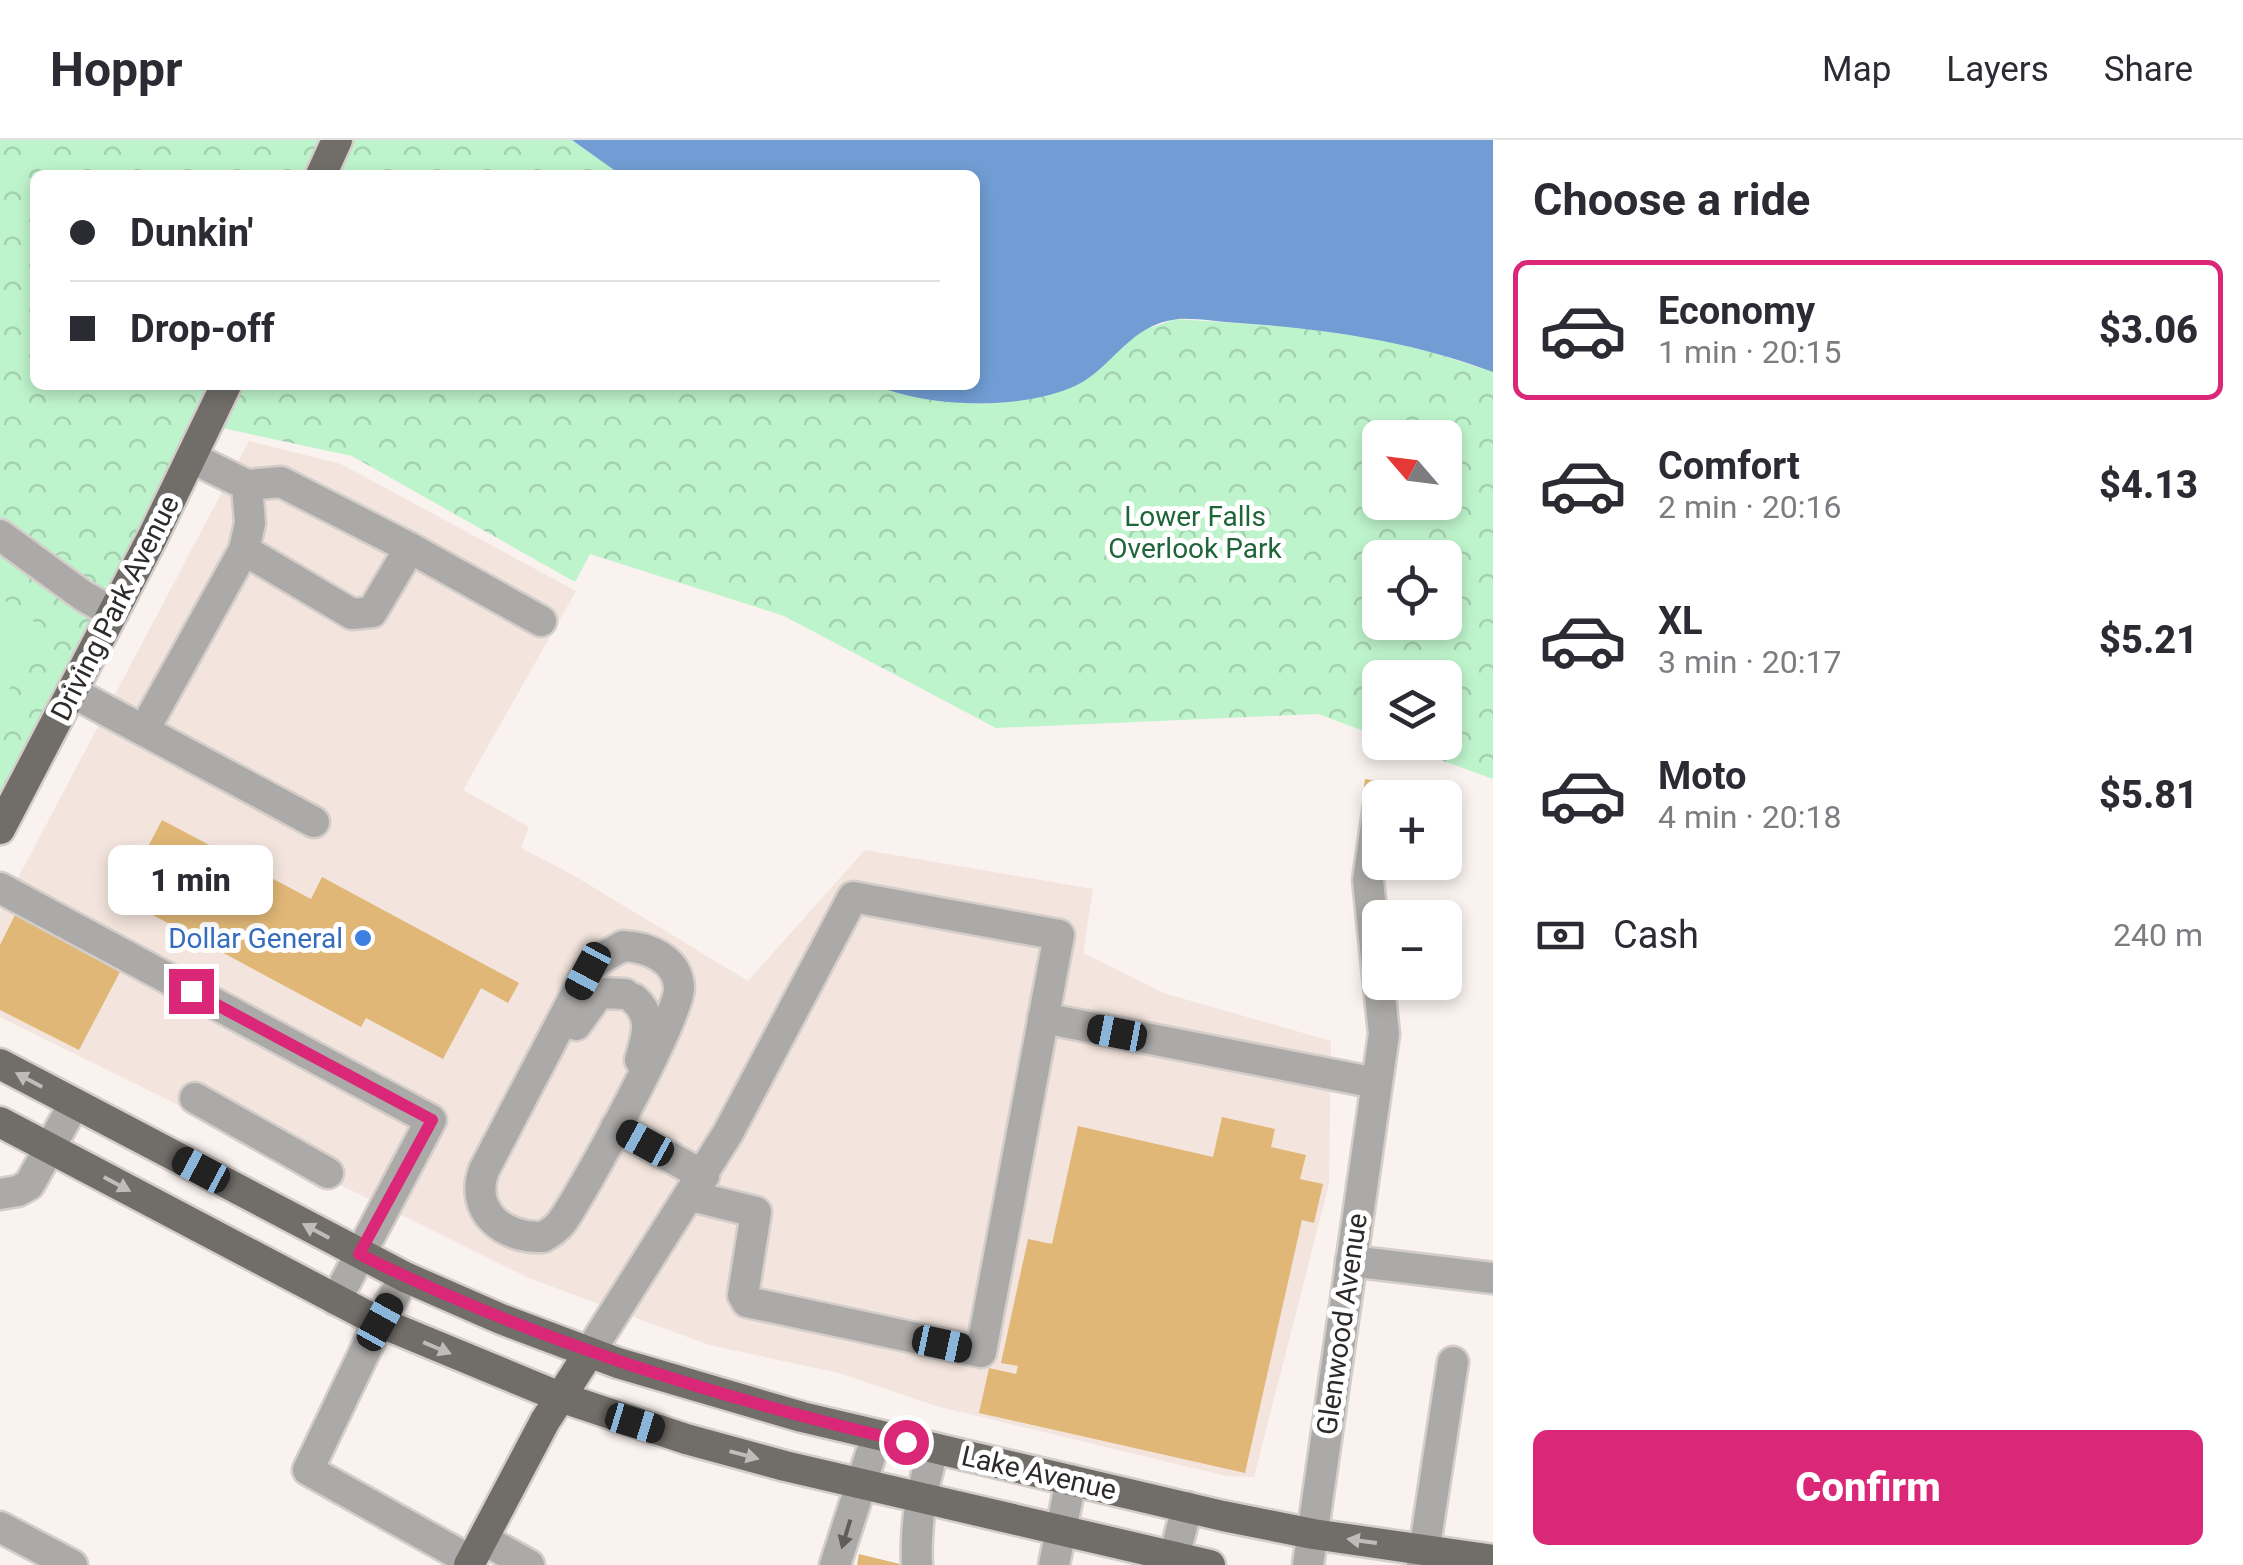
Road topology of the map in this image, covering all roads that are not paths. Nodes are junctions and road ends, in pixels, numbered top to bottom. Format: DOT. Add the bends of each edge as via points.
graph roads {
  1 [pos="337,140"];
  2 [pos="324,170"];
  3 [pos="224,390"];
  4 [pos="192,458"];
  5 [pos="247,485"];
  6 [pos="0,535"];
  7 [pos="410,548"];
  8 [pos="244,550"];
  9 [pos="113,613"];
  10 [pos="541,622"];
  11 [pos="72,692"];
  12 [pos="144,730"];
  13 [pos="314,822"];
  14 [pos="0,829"];
  15 [pos="1368,880"];
  16 [pos="0,888"];
  17 [pos="1044,1018"];
  18 [pos="0,1064"];
  19 [pos="641,1078"];
  20 [pos="1376,1083"];
  21 [pos="194,1098"];
  22 [pos="74,1104"];
  23 [pos="0,1122"];
  24 [pos="616,1127"];
  25 [pos="50,1148"];
  26 [pos="484,1170"];
  27 [pos="328,1173"];
  28 [pos="697,1186"];
  29 [pos="0,1194"];
  30 [pos="359,1254"];
  31 [pos="1351,1261"];
  32 [pos="405,1277"];
  33 [pos="1493,1278"];
  34 [pos="336,1300"];
  35 [pos="380,1322"];
  36 [pos="588,1353"];
  37 [pos="1453,1362"];
  38 [pos="560,1397"];
  39 [pos="877,1435"];
  40 [pos="934,1448"];
  41 [pos="1071,1480"];
  42 [pos="861,1484"];
  43 [pos="920,1497"];
  44 [pos="1187,1508"];
  45 [pos="1060,1530"];
  46 [pos="1312,1534"];
  47 [pos="13,1544"];
  48 [pos="475,1555"];
  49 [pos="1423,1558"];
  50 [pos="1493,1560"];
  51 [pos="1173,1561"];
  52 [pos="72,1565"];
  53 [pos="530,1565"];
  54 [pos="835,1565"];
  55 [pos="917,1565"];
  56 [pos="1054,1565"];
  57 [pos="1210,1565"];
  58 [pos="1308,1565"];
  1 -- 2 [label="main road"];
  3 -- 4 [label="main road, Driving Park Avenue"];
  4 -- 5 [label="street"];
  4 -- 9 [label="main road, Driving Park Avenue"];
  5 -- 7 [label="street" via="281,482"];
  5 -- 8 [label="street"];
  6 -- 9 [label="street"];
  7 -- 8 [label="street" via="372,612 352,614"];
  7 -- 10 [label="street"];
  8 -- 12 [label="street"];
  9 -- 11 [label="main road, Driving Park Avenue"];
  11 -- 12 [label="street"];
  11 -- 14 [label="main road, Driving Park Avenue"];
  12 -- 13 [label="street"];
  15 -- 20 [label="street, Glenwood Avenue" via="1384,1034"];
  16 -- 30 [label="street" via="432,1120"];
  17 -- 20 [label="street"];
  17 -- 28 [label="street" via="1059,935 852,897"];
  17 -- 28 [label="street" via="981,1352 747,1302 756,1212"];
  22 -- 18 [label="main road, Lake Avenue, one-way"];
  19 -- 24 [label="street"];
  19 -- 26 [label="street" via="644,1007 630,996 599,993 511,1150"];
  19 -- 26 [label="street" via="678,1004 679,988 666,961 623,946 588,971"];
  20 -- 31 [label="street, Glenwood Avenue"];
  21 -- 27 [label="street"];
  22 -- 25 [label="street"];
  30 -- 22 [label="main road, Lake Avenue, one-way"];
  23 -- 25 [label="main road, Lake Avenue"];
  24 -- 26 [label="street" via="563,1220 544,1238 517,1234 489,1217 479,1196"];
  24 -- 28 [label="street"];
  25 -- 29 [label="street" via="29,1185"];
  25 -- 34 [label="main road, Lake Avenue, one-way"];
  28 -- 36 [label="street"];
  30 -- 32 [label="main road, Lake Avenue"];
  30 -- 34 [label="street"];
  31 -- 33 [label="street"];
  31 -- 46 [label="street, Glenwood Avenue"];
  32 -- 35 [label="street"];
  32 -- 36 [label="main road, Lake Avenue"];
  34 -- 35 [label="main road, Lake Avenue"];
  35 -- 38 [label="main road, Lake Avenue, one-way"];
  35 -- 48 [label="street" via="308,1470"];
  36 -- 38 [label="main road"];
  36 -- 39 [label="main road, Lake Avenue"];
  37 -- 49 [label="street"];
  38 -- 42 [label="main road, Lake Avenue, one-way" via="686,1439"];
  38 -- 48 [label="main road"];
  39 -- 40 [label="main road, Lake Avenue"];
  39 -- 42 [label="street"];
  40 -- 41 [label="main road, Lake Avenue"];
  40 -- 43 [label="street"];
  41 -- 44 [label="main road, Lake Avenue"];
  41 -- 45 [label="street"];
  42 -- 43 [label="main road, Lake Avenue"];
  42 -- 54 [label="street, one-way"];
  43 -- 45 [label="main road, Lake Avenue"];
  43 -- 55 [label="street"];
  44 -- 46 [label="main road, Lake Avenue"];
  44 -- 51 [label="street"];
  45 -- 51 [label="main road, Lake Avenue"];
  45 -- 56 [label="street"];
  49 -- 46 [label="main road, Lake Avenue, one-way"];
  46 -- 58 [label="street, Glenwood Avenue"];
  47 -- 52 [label="street"];
  48 -- 53 [label="street"];
  49 -- 50 [label="main road, Lake Avenue"];
  51 -- 57 [label="main road, Lake Avenue"];
}
